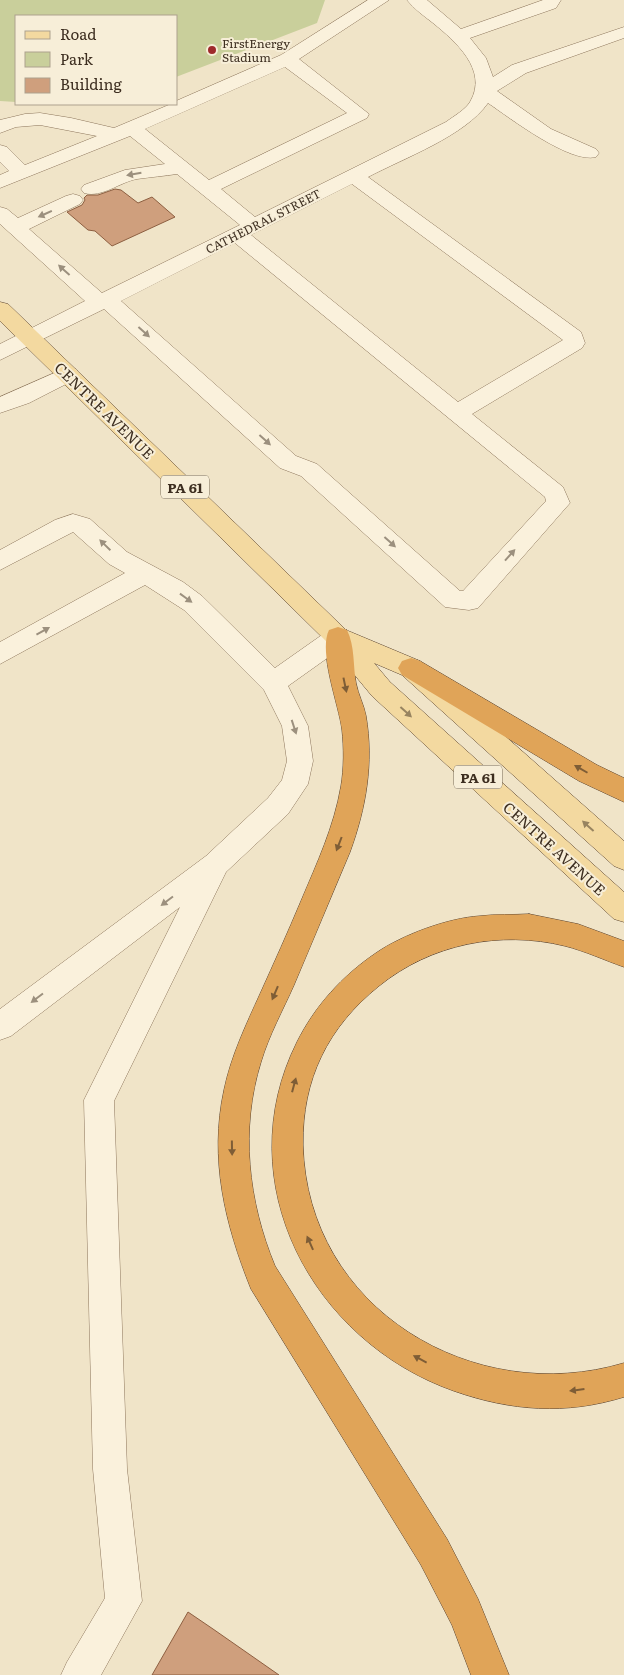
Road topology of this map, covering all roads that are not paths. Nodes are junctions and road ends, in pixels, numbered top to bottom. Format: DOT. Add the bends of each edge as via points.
graph roads {
  1 [pos="380,0"];
  2 [pos="416,0"];
  3 [pos="552,0"];
  4 [pos="499,6"];
  5 [pos="513,17"];
  6 [pos="624,32"];
  7 [pos="458,36"];
  8 [pos="287,59"];
  9 [pos="484,91"];
  10 [pos="0,127"];
  11 [pos="132,128"];
  12 [pos="113,134"];
  13 [pos="0,151"];
  14 [pos="590,153"];
  15 [pos="180,168"];
  16 [pos="21,172"];
  17 [pos="354,176"];
  18 [pos="0,182"];
  19 [pos="91,189"];
  20 [pos="206,189"];
  21 [pos="73,200"];
  22 [pos="0,213"];
  23 [pos="16,227"];
  24 [pos="245,230"];
  25 [pos="104,301"];
  26 [pos="0,309"];
  27 [pos="31,338"];
  28 [pos="0,353"];
  29 [pos="68,374"];
  30 [pos="0,405"];
  31 [pos="456,413"];
  32 [pos="0,561"];
  33 [pos="144,574"];
  34 [pos="338,637"];
  35 [pos="0,654"];
  36 [pos="411,668"];
  37 [pos="273,683"];
  38 [pos="624,791"];
  39 [pos="624,858"];
  40 [pos="216,864"];
  41 [pos="624,910"];
  42 [pos="624,954"];
  43 [pos="0,1026"];
  44 [pos="624,1380"];
  45 [pos="80,1675"];
  46 [pos="490,1675"];
  1 -- 8 [label="street"];
  2 -- 7 [label="street"];
  3 -- 5 [label="street" via="550,4"];
  4 -- 5 [label="street"];
  5 -- 7 [label="street"];
  6 -- 9 [label="street" via="519,69"];
  7 -- 9 [label="street" via="474,52 484,70"];
  8 -- 11 [label="street"];
  8 -- 20 [label="street" via="360,114"];
  9 -- 14 [label="street" via="544,133"];
  9 -- 17 [label="street, CATHEDRAL STREET" via="479,103 453,126"];
  10 -- 12 [label="street" via="17,119 32,118"];
  11 -- 12 [label="street"];
  11 -- 15 [label="street"];
  12 -- 16 [label="street"];
  13 -- 16 [label="street"];
  15 -- 19 [label="street, one-way" via="132,174"];
  15 -- 20 [label="street"];
  16 -- 18 [label="street"];
  17 -- 24 [label="street, CATHEDRAL STREET"];
  17 -- 31 [label="street" via="573,337 574,343"];
  20 -- 24 [label="street"];
  21 -- 23 [label="street, one-way"];
  22 -- 23 [label="street"];
  25 -- 23 [label="street, one-way"];
  24 -- 25 [label="street, CATHEDRAL STREET"];
  24 -- 31 [label="street"];
  25 -- 27 [label="street, CATHEDRAL STREET"];
  25 -- 31 [label="street, one-way" via="288,462 309,470 454,600 469,601 558,503 555,493"];
  26 -- 27 [label="main road, CENTRE AVENUE / PA 61"];
  27 -- 28 [label="street, CATHEDRAL STREET"];
  27 -- 29 [label="main road, CENTRE AVENUE / PA 61"];
  29 -- 30 [label="street"];
  29 -- 34 [label="main road, CENTRE AVENUE / PA 61"];
  33 -- 32 [label="street, one-way" via="118,558 88,529 73,523"];
  35 -- 33 [label="street, one-way"];
  33 -- 37 [label="street, one-way" via="193,603"];
  34 -- 36 [label="main road, CENTRE AVENUE / PA 61"];
  34 -- 37 [label="street"];
  34 -- 41 [label="main road, CENTRE AVENUE / PA 61, one-way" via="381,689"];
  34 -- 46 [label="highway, one-way" via="356,742 353,798 336,852 247,1060 234,1112 236,1194 251,1250 263,1277 434,1552 457,1594"];
  38 -- 36 [label="highway, one-way"];
  39 -- 36 [label="main road, CENTRE AVENUE / PA 61, one-way"];
  37 -- 40 [label="street, one-way" via="295,726 300,761 295,784 278,806"];
  40 -- 43 [label="street, one-way"];
  40 -- 45 [label="street" via="99,1100 110,1469 124,1601"];
  44 -- 42 [label="highway, one-way" via="566,1392 489,1386 440,1370 395,1344 340,1292 313,1251 290,1184 286,1139 295,1081 314,1036 353,987 404,951 443,936 506,927 555,931"];
}
